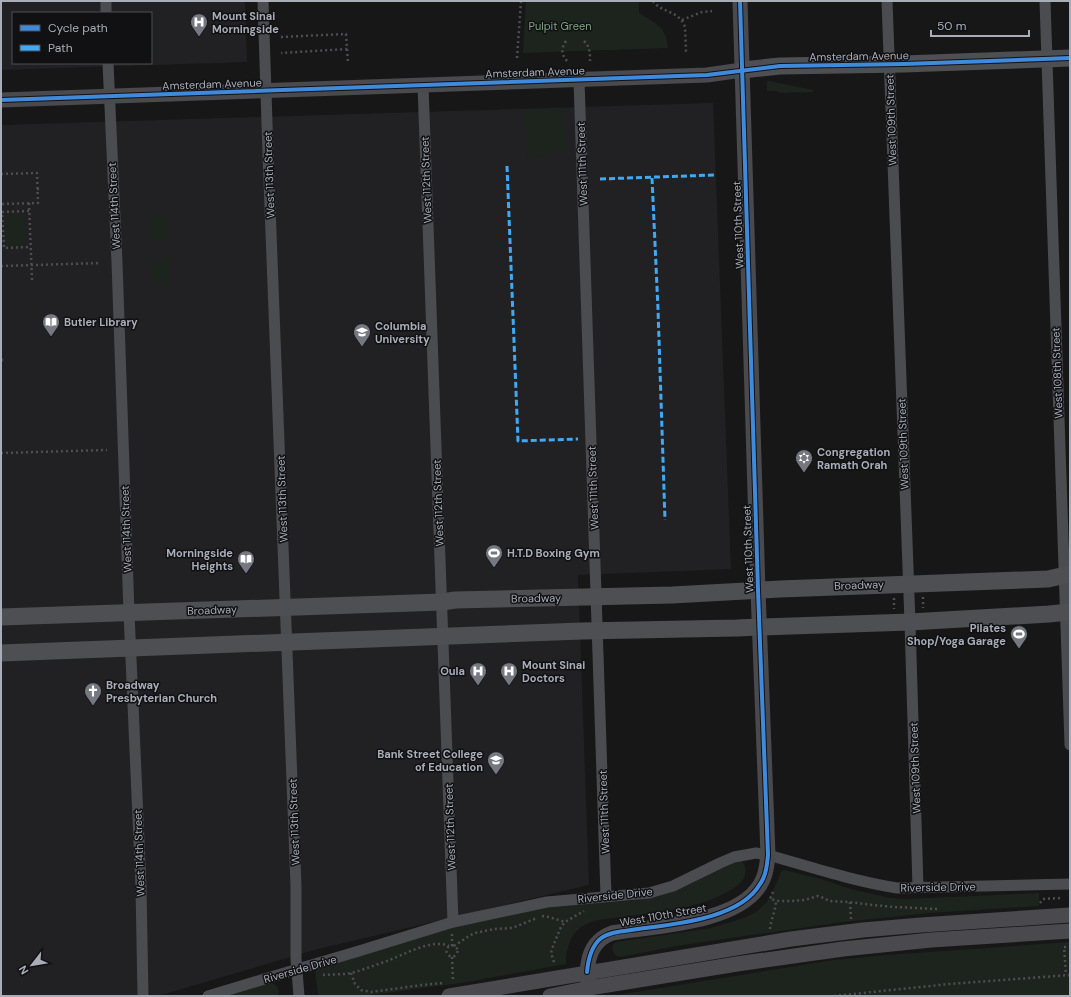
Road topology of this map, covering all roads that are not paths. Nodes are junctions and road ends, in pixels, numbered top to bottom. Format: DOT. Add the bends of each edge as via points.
graph roads {
  1 [pos="106,1"];
  2 [pos="263,1"];
  3 [pos="740,1"];
  4 [pos="887,1"];
  5 [pos="1045,1"];
  6 [pos="106,12"];
  7 [pos="1047,58"];
  8 [pos="1070,58"];
  9 [pos="108,64"];
  10 [pos="889,64"];
  11 [pos="742,70"];
  12 [pos="579,80"];
  13 [pos="423,85"];
  14 [pos="266,91"];
  15 [pos="109,96"];
  16 [pos="1,100"];
  17 [pos="1067,575"];
  18 [pos="908,584"];
  19 [pos="758,590"];
  20 [pos="597,597"];
  21 [pos="442,602"];
  22 [pos="286,607"];
  23 [pos="1068,612"];
  24 [pos="129,614"];
  25 [pos="1,617"];
  26 [pos="910,622"];
  27 [pos="760,627"];
  28 [pos="598,631"];
  29 [pos="443,637"];
  30 [pos="287,642"];
  31 [pos="131,648"];
  32 [pos="1,654"];
  33 [pos="1070,745"];
  34 [pos="768,855"];
  35 [pos="1070,884"];
  36 [pos="918,887"];
  37 [pos="606,896"];
  38 [pos="1070,915"];
  39 [pos="453,922"];
  40 [pos="1070,931"];
  41 [pos="297,969"];
  42 [pos="587,972"];
  43 [pos="449,987"];
  44 [pos="589,988"];
  45 [pos="143,996"];
  46 [pos="208,996"];
  47 [pos="299,996"];
  48 [pos="550,996"];
  1 -- 6 [label="street"];
  2 -- 14 [label="street, West 113th Street"];
  3 -- 11 [label="main road, West 110th Street"];
  4 -- 10 [label="street, West 109th Street"];
  5 -- 7 [label="street, West 108th Street"];
  7 -- 8 [label="main road, Amsterdam Avenue"];
  7 -- 10 [label="main road, Amsterdam Avenue"];
  7 -- 17 [label="street, West 108th Street"];
  9 -- 15 [label="street, West 114th Street"];
  10 -- 11 [label="main road, Amsterdam Avenue" via="780,66"];
  10 -- 18 [label="street, West 109th Street"];
  11 -- 12 [label="main road, Amsterdam Avenue" via="714,74"];
  11 -- 19 [label="main road, West 110th Street"];
  12 -- 13 [label="main road, Amsterdam Avenue"];
  12 -- 20 [label="street, West 111th Street"];
  13 -- 14 [label="main road, Amsterdam Avenue"];
  13 -- 21 [label="street, West 112th Street"];
  14 -- 15 [label="main road, Amsterdam Avenue"];
  14 -- 22 [label="street, West 113th Street"];
  15 -- 16 [label="main road, Amsterdam Avenue"];
  15 -- 24 [label="street, West 114th Street" via="118,270"];
  17 -- 18 [label="main road, Broadway" via="1048,579"];
  17 -- 23 [label="street, West 108th Street"];
  18 -- 19 [label="main road, Broadway"];
  18 -- 26 [label="street, West 109th Street"];
  19 -- 20 [label="main road, Broadway"];
  19 -- 27 [label="main road, West 110th Street"];
  20 -- 21 [label="main road, Broadway"];
  20 -- 28 [label="street, West 111th Street"];
  21 -- 22 [label="main road, Broadway"];
  21 -- 29 [label="street, West 112th Street"];
  22 -- 24 [label="main road, Broadway"];
  22 -- 30 [label="street, West 113th Street"];
  23 -- 26 [label="main road"];
  23 -- 33 [label="street, West 108th Street"];
  24 -- 25 [label="main road, Broadway"];
  24 -- 31 [label="street, West 114th Street"];
  26 -- 27 [label="main road"];
  26 -- 36 [label="street, West 109th Street"];
  27 -- 28 [label="main road"];
  27 -- 34 [label="main road, West 110th Street"];
  28 -- 29 [label="main road"];
  28 -- 37 [label="street, West 111th Street"];
  29 -- 30 [label="main road"];
  29 -- 39 [label="street, West 112th Street"];
  30 -- 31 [label="main road"];
  30 -- 41 [label="street, West 113th Street"];
  31 -- 32 [label="main road"];
  31 -- 45 [label="street, West 114th Street"];
  34 -- 36 [label="street, Riverside Drive" via="880,885 897,888"];
  34 -- 37 [label="street, Riverside Drive" via="756,853 734,857 655,892"];
  34 -- 42 [label="main road, West 110th Street" via="760,886 741,903 694,920 605,936 595,944"];
  35 -- 36 [label="street, Riverside Drive"];
  37 -- 39 [label="street, Riverside Drive" via="547,902"];
  38 -- 42 [label="main road" via="922,925 790,939"];
  39 -- 41 [label="street, Riverside Drive"];
  40 -- 44 [label="main road" via="931,940 843,949"];
  41 -- 46 [label="street, Riverside Drive"];
  41 -- 47 [label="street, West 113th Street"];
  42 -- 43 [label="main road"];
  42 -- 44 [label="main road, West 110th Street"];
  44 -- 48 [label="main road"];
}
